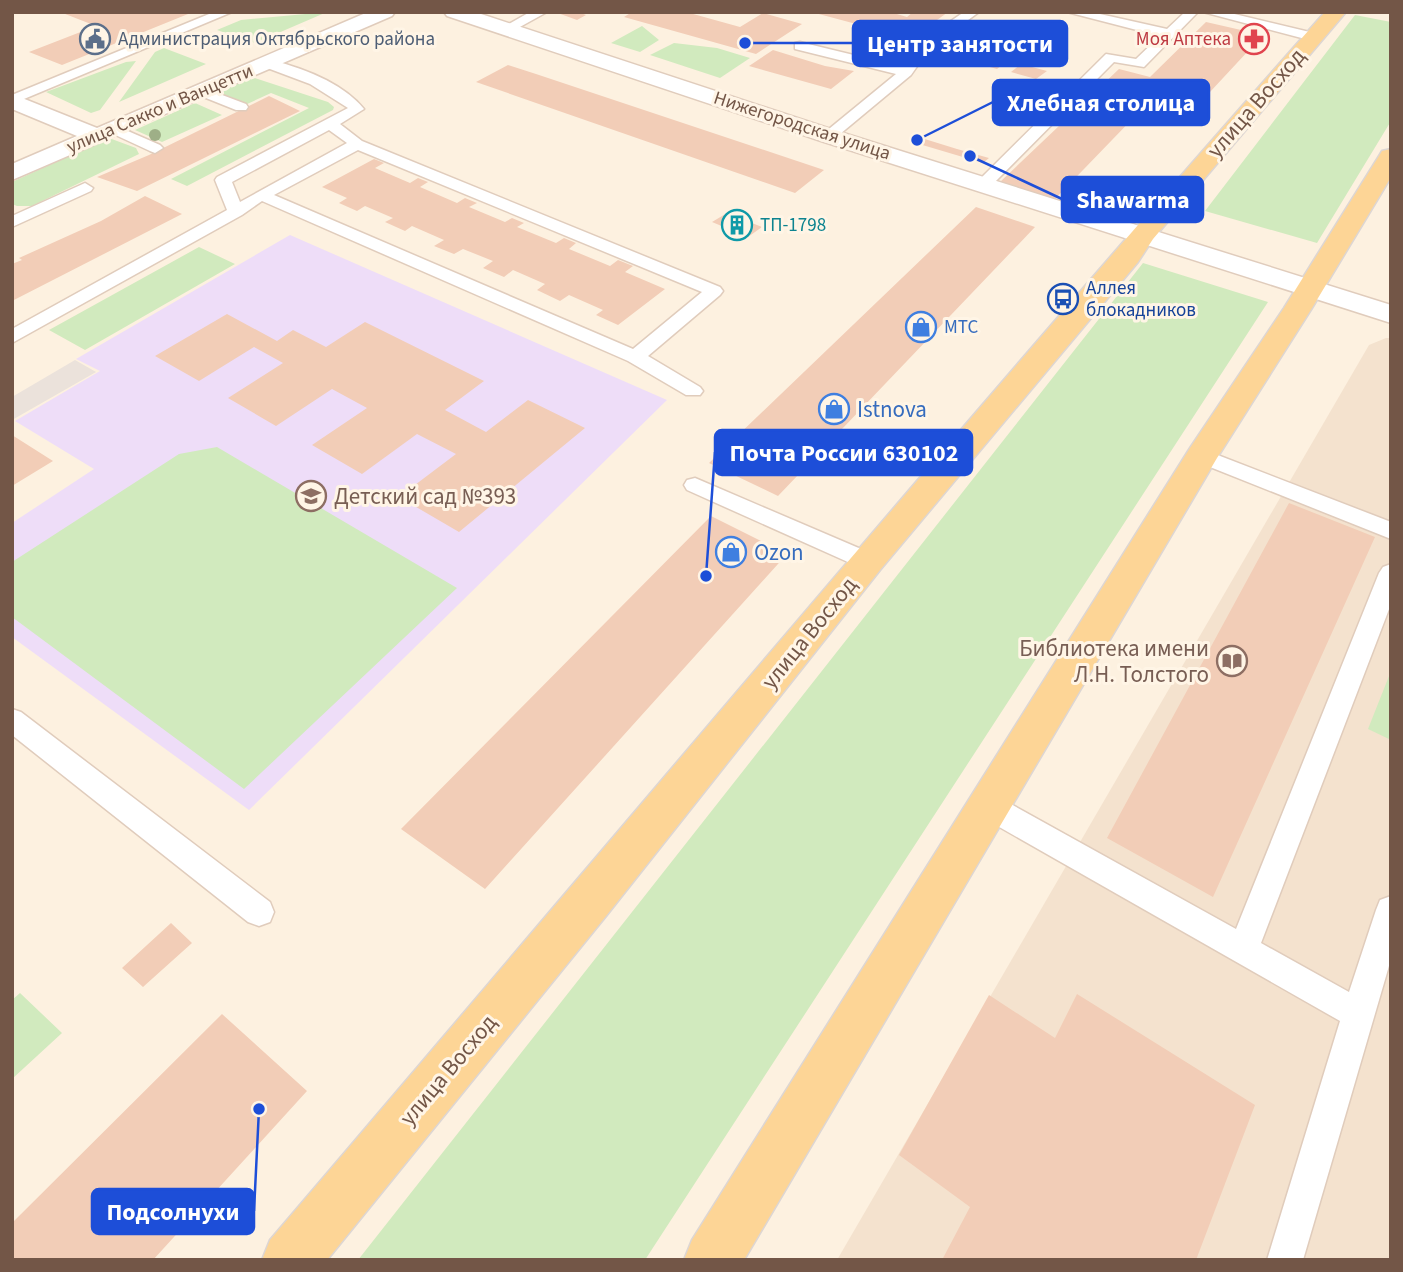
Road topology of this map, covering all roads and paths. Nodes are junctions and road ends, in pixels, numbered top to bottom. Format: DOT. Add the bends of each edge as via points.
graph roads {
  1 [pos="226,12"];
  2 [pos="384,12"];
  3 [pos="454,12"];
  4 [pos="541,12"];
  5 [pos="972,12"];
  6 [pos="1073,12"];
  7 [pos="1192,12"];
  8 [pos="1209,12"];
  9 [pos="1325,25"];
  10 [pos="504,30"];
  11 [pos="1170,34"];
  12 [pos="800,46"];
  13 [pos="267,63"];
  14 [pos="906,72"];
  15 [pos="201,91"];
  16 [pos="12,100"];
  17 [pos="241,107"];
  18 [pos="329,122"];
  19 [pos="105,132"];
  20 [pos="829,136"];
  21 [pos="357,144"];
  22 [pos="155,148"];
  23 [pos="1391,156"];
  24 [pos="12,173"];
  25 [pos="983,185"];
  26 [pos="85,188"];
  27 [pos="261,195"];
  28 [pos="236,212"];
  29 [pos="16,217"];
  30 [pos="1143,234"];
  31 [pos="1310,287"];
  32 [pos="1391,314"];
  33 [pos="12,337"];
  34 [pos="635,357"];
  35 [pos="693,391"];
  36 [pos="1202,456"];
  37 [pos="695,485"];
  38 [pos="1391,531"];
  39 [pos="867,561"];
  40 [pos="1391,573"];
  41 [pos="12,720"];
  42 [pos="990,807"];
  43 [pos="1391,910"];
  44 [pos="259,912"];
  45 [pos="1243,949"];
  46 [pos="1358,1014"];
  47 [pos="729,1253"];
  48 [pos="290,1260"];
  49 [pos="1285,1260"];
  1 -- 16 [label="lane"];
  2 -- 13 [label="street, улица Сакко и Ванцетти"];
  3 -- 10 [label="street, Нижегородская улица"];
  4 -- 10 [label="lane"];
  5 -- 14 [label="lane" via="924,46"];
  6 -- 11 [label="lane"];
  7 -- 11 [label="lane"];
  8 -- 9 [label="lane"];
  9 -- 30 [label="main road, улица Восход"];
  10 -- 20 [label="street, Нижегородская улица"];
  11 -- 25 [label="lane" via="1139,64 1111,57"];
  12 -- 14 [label="lane"];
  13 -- 15 [label="street, улица Сакко и Ванцетти"];
  13 -- 18 [label="lane" via="304,76 357,109"];
  14 -- 20 [label="lane"];
  15 -- 17 [label="lane"];
  15 -- 19 [label="street, улица Сакко и Ванцетти"];
  16 -- 19 [label="street"];
  18 -- 21 [label="lane"];
  18 -- 28 [label="lane" via="223,180"];
  19 -- 22 [label="lane"];
  19 -- 24 [label="street, улица Сакко и Ванцетти"];
  20 -- 25 [label="street, Нижегородская улица"];
  21 -- 27 [label="lane"];
  21 -- 34 [label="lane" via="714,291"];
  23 -- 31 [label="main road"];
  25 -- 30 [label="street, Нижегородская улица"];
  26 -- 29 [label="lane"];
  27 -- 28 [label="lane"];
  27 -- 34 [label="lane"];
  28 -- 33 [label="lane"];
  30 -- 31 [label="street, Нижегородская улица"];
  30 -- 39 [label="main road, улица Восход"];
  31 -- 32 [label="street, Нижегородская улица"];
  31 -- 36 [label="main road"];
  34 -- 35 [label="lane"];
  36 -- 38 [label="lane"];
  36 -- 42 [label="main road"];
  37 -- 39 [label="lane"];
  39 -- 48 [label="main road, улица Восход"];
  40 -- 45 [label="lane"];
  41 -- 44 [label="lane"];
  42 -- 45 [label="lane"];
  42 -- 47 [label="main road"];
  43 -- 46 [label="lane"];
  45 -- 46 [label="lane"];
  46 -- 49 [label="lane"];
}
